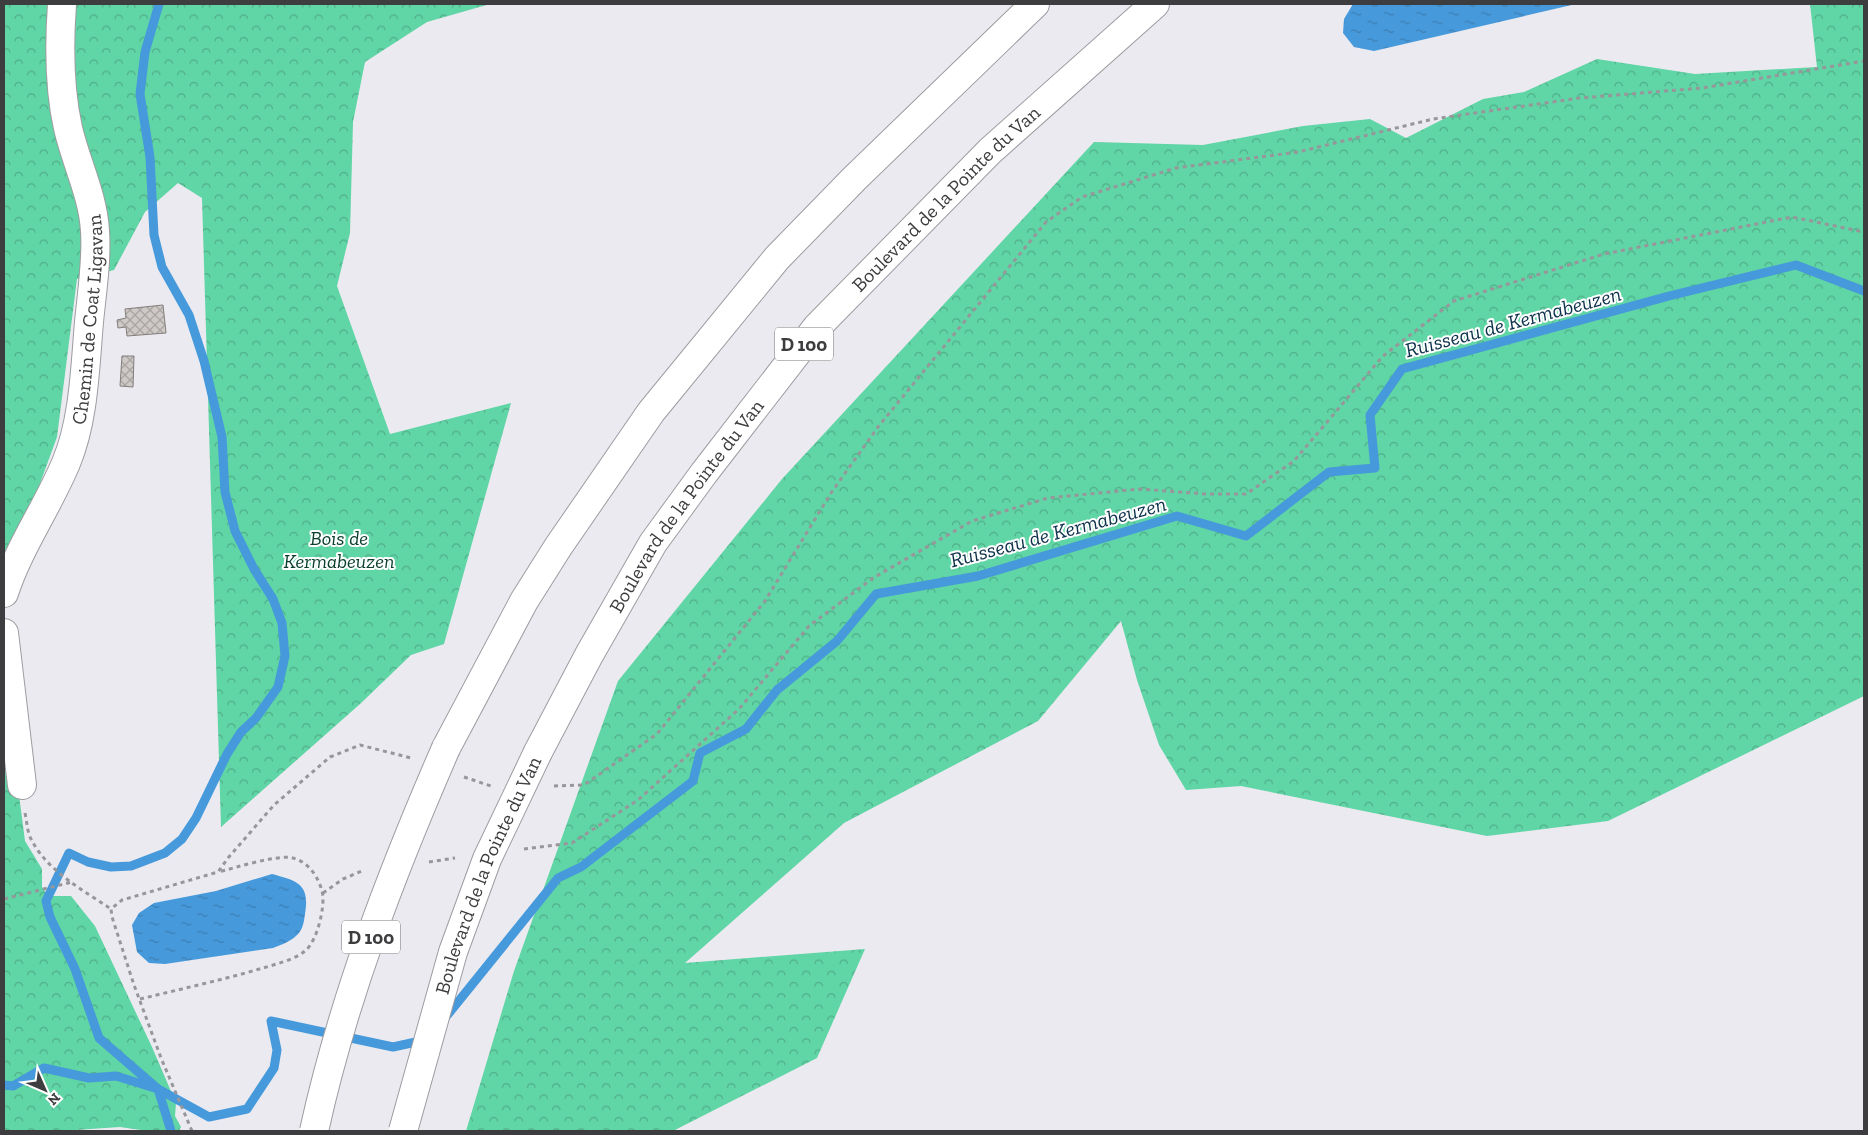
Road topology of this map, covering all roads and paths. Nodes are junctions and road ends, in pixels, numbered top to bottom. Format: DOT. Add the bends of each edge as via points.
graph roads {
  1 [pos="62,4"];
  2 [pos="1035,4"];
  3 [pos="1155,4"];
  4 [pos="1864,61"];
  5 [pos="1864,232"];
  6 [pos="4,593"];
  7 [pos="4,633"];
  8 [pos="413,759"];
  9 [pos="457,774"];
  10 [pos="22,785"];
  11 [pos="547,786"];
  12 [pos="492,787"];
  13 [pos="524,849"];
  14 [pos="456,858"];
  15 [pos="427,862"];
  16 [pos="368,870"];
  17 [pos="218,872"];
  18 [pos="72,882"];
  19 [pos="323,893"];
  20 [pos="4,899"];
  21 [pos="111,909"];
  22 [pos="140,999"];
  23 [pos="192,1131"];
  24 [pos="314,1131"];
  25 [pos="403,1131"];
  1 -- 6 [label="main road, Chemin de Coat Ligavan" via="62,96 68,129 89,199 95,230 95,265 77,427 66,462 11,571"];
  2 -- 24 [label="main road, D 100, bridge" via="777,258 651,412 558,547 524,601 446,748 415,820 351,992"];
  3 -- 25 [label="main road, Boulevard de la Pointe du Van / D 100, bridge" via="990,152 817,327 653,543 538,752 487,859 457,942"];
  4 -- 11 [label="path" via="1702,88 1580,98 1433,119 1298,152 1176,168 1082,197 1046,222 878,428 831,493 765,600 657,734 584,785"];
  5 -- 13 [label="path" via="1792,217 1604,254 1454,301 1384,356 1294,461 1246,494 1140,490 1048,498 972,521 873,578 810,626 739,709 638,800 572,843"];
  7 -- 10 [label="main road"];
  8 -- 17 [label="path" via="360,745 330,757 274,805"];
  9 -- 12 [label="path"];
  10 -- 18 [label="path" via="31,839 49,863"];
  14 -- 15 [label="path"];
  16 -- 19 [label="path" via="343,879"];
  17 -- 19 [label="path" via="291,857 308,866 317,877"];
  17 -- 21 [label="path" via="122,900"];
  18 -- 20 [label="path"];
  18 -- 21 [label="path"];
  19 -- 22 [label="path" via="320,920 312,944 305,952 240,975"];
  21 -- 22 [label="path"];
  22 -- 23 [label="path"];
}
